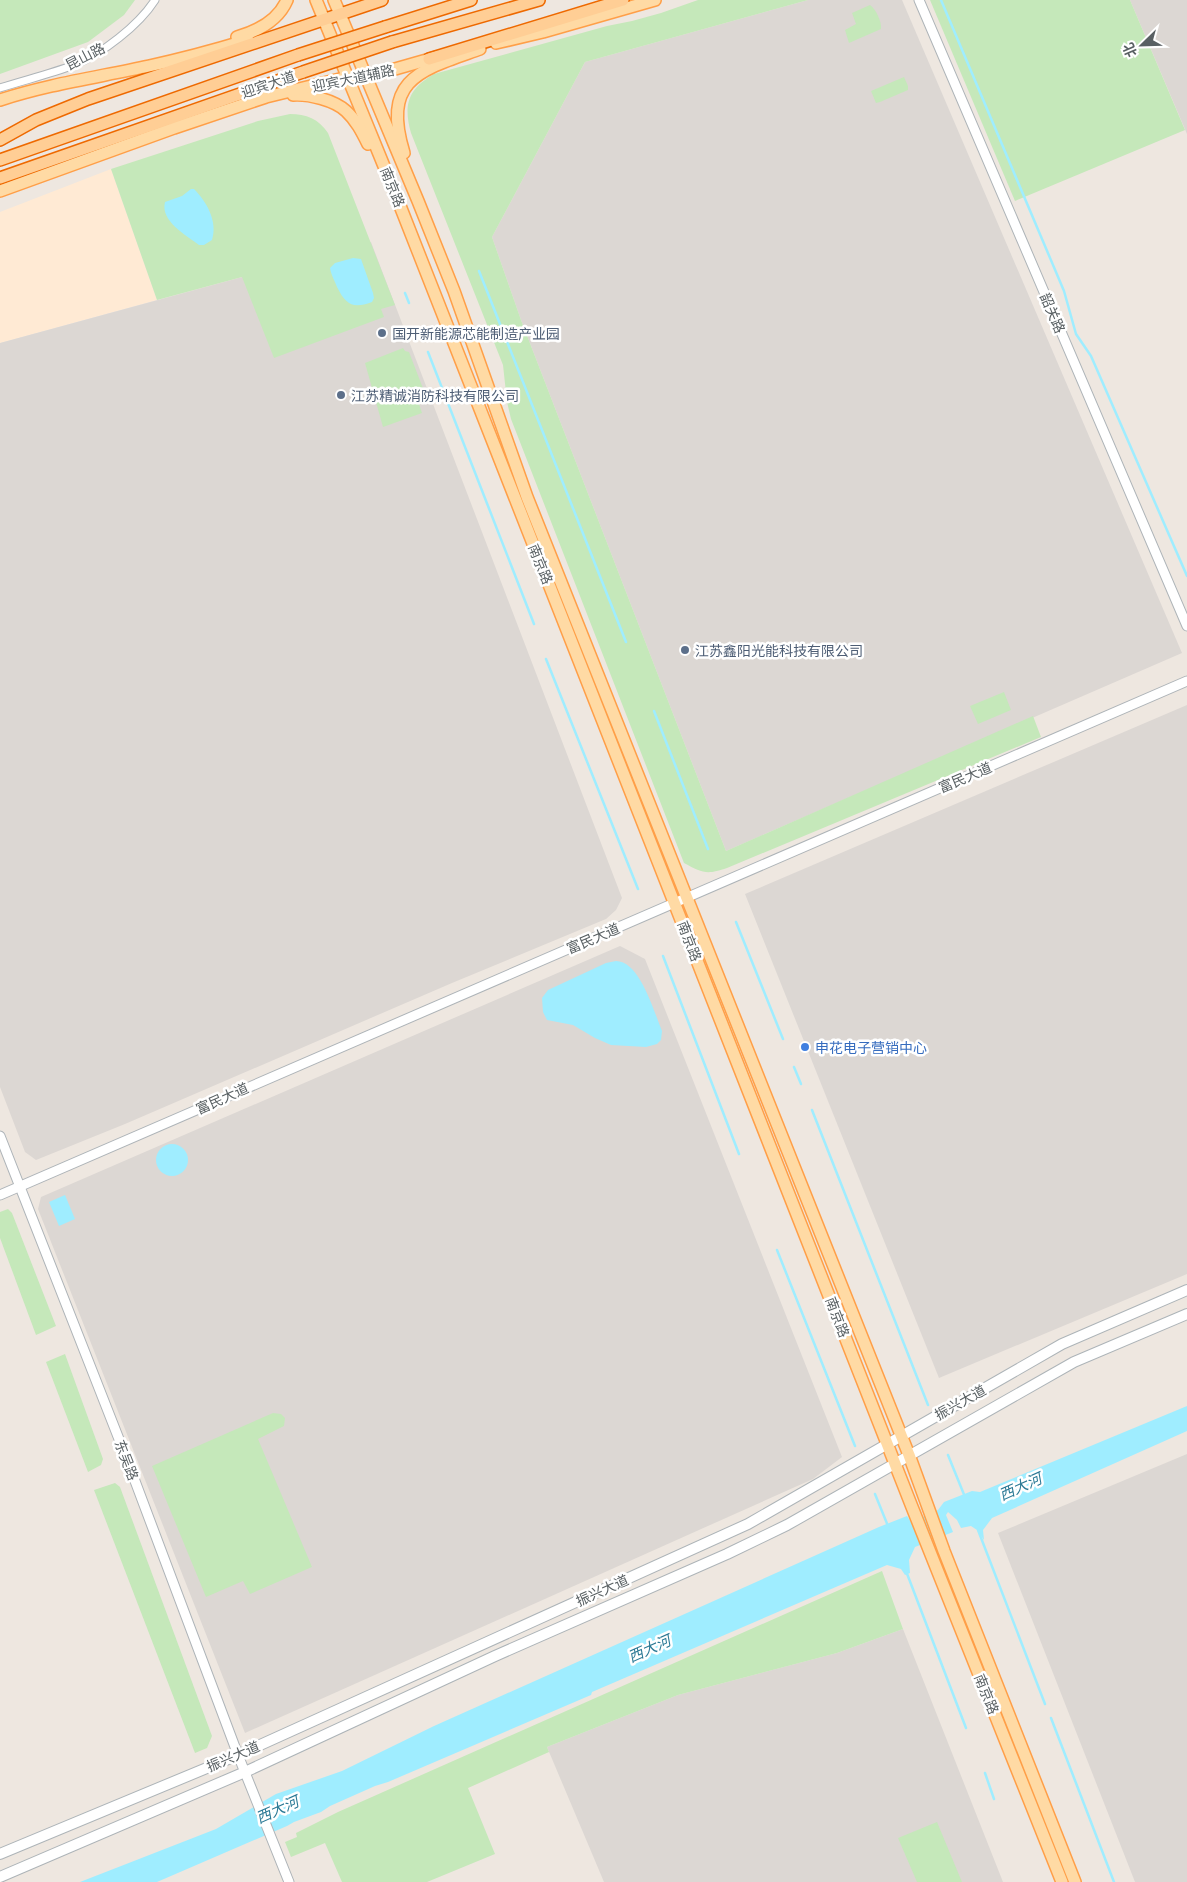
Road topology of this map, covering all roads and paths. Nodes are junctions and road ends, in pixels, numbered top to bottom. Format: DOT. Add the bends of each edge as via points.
graph roads {
  1 [pos="155,0"];
  2 [pos="287,0"];
  3 [pos="316,0"];
  4 [pos="369,0"];
  5 [pos="382,0"];
  6 [pos="471,0"];
  7 [pos="539,0"];
  8 [pos="623,0"];
  9 [pos="655,0"];
  10 [pos="919,0"];
  11 [pos="338,8"];
  12 [pos="323,17"];
  13 [pos="493,44"];
  14 [pos="429,60"];
  15 [pos="118,71"];
  16 [pos="348,77"];
  17 [pos="367,77"];
  18 [pos="0,88"];
  19 [pos="266,97"];
  20 [pos="0,100"];
  21 [pos="0,140"];
  22 [pos="0,160"];
  23 [pos="0,178"];
  24 [pos="0,191"];
  25 [pos="395,192"];
  26 [pos="447,275"];
  27 [pos="1187,626"];
  28 [pos="1187,681"];
  29 [pos="686,898"];
  30 [pos="675,902"];
  31 [pos="0,1136"];
  32 [pos="19,1186"];
  33 [pos="0,1194"];
  34 [pos="1187,1290"];
  35 [pos="1187,1314"];
  36 [pos="901,1435"];
  37 [pos="888,1443"];
  38 [pos="909,1455"];
  39 [pos="895,1463"];
  40 [pos="238,1754"];
  41 [pos="245,1772"];
  42 [pos="0,1854"];
  43 [pos="0,1877"];
  44 [pos="289,1882"];
  45 [pos="1062,1882"];
  46 [pos="1075,1882"];
  1 -- 18 [label="street, 昆山路" via="126,34 76,65"];
  2 -- 15 [label="main road" via="276,17 250,33"];
  3 -- 12 [label="main road, 南京路"];
  4 -- 11 [label="main road"];
  5 -- 11 [label="highway"];
  6 -- 22 [label="highway, 迎宾大道, bridge" via="298,55"];
  7 -- 23 [label="highway, 迎宾大道, bridge" via="392,42"];
  8 -- 14 [label="highway"];
  9 -- 13 [label="main road, 迎宾大道辅路"];
  10 -- 27 [label="street, 韶关路"];
  11 -- 12 [label="highway"];
  11 -- 17 [label="main road, 南京路"];
  12 -- 15 [label="main road" via="199,54"];
  12 -- 16 [label="main road, 南京路"];
  12 -- 21 [label="highway" via="88,99 36,120"];
  13 -- 14 [label="main road, 迎宾大道辅路"];
  13 -- 26 [label="main road" via="426,69 414,77 397,106 396,120 403,150"];
  14 -- 17 [label="main road, 迎宾大道辅路"];
  15 -- 20 [label="main road"];
  16 -- 17 [label="main road, 迎宾大道辅路"];
  16 -- 19 [label="main road, 迎宾大道辅路"];
  16 -- 25 [label="main road, 南京路"];
  17 -- 26 [label="main road, 南京路"];
  19 -- 24 [label="main road, 迎宾大道辅路"];
  19 -- 25 [label="main road" via="313,96 345,110 357,123"];
  25 -- 30 [label="main road, 南京路"];
  26 -- 29 [label="main road, 南京路" via="527,497"];
  28 -- 29 [label="street, 富民大道"];
  29 -- 30 [label="street, 富民大道"];
  29 -- 36 [label="main road, 南京路"];
  30 -- 32 [label="street, 富民大道"];
  30 -- 37 [label="main road, 南京路"];
  31 -- 32 [label="street, 东吴路"];
  32 -- 33 [label="street, 富民大道"];
  32 -- 40 [label="street, 东吴路"];
  34 -- 36 [label="main road, 振兴大道" via="1062,1344"];
  35 -- 38 [label="main road, 振兴大道" via="1074,1362"];
  36 -- 37 [label="main road, 振兴大道"];
  36 -- 38 [label="main road, 南京路"];
  37 -- 39 [label="main road, 南京路"];
  37 -- 40 [label="main road, 振兴大道" via="748,1524"];
  38 -- 39 [label="main road, 振兴大道"];
  38 -- 46 [label="main road, 南京路"];
  39 -- 41 [label="main road, 振兴大道" via="787,1525 726,1554"];
  39 -- 45 [label="main road, 南京路"];
  40 -- 41 [label="street, 东吴路"];
  40 -- 42 [label="main road, 振兴大道"];
  41 -- 43 [label="main road, 振兴大道"];
  41 -- 44 [label="street, 东吴路"];
}
